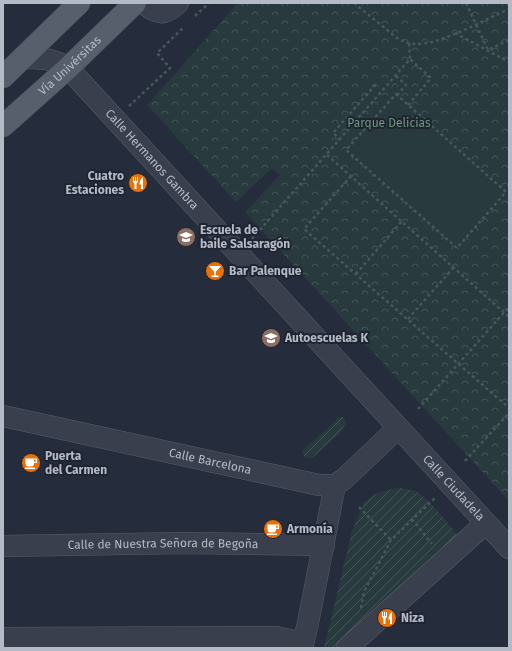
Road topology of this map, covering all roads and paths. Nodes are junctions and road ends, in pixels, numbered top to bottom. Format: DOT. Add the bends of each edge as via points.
graph roads {
  1 [pos="78,3"];
  2 [pos="135,3"];
  3 [pos="143,3"];
  4 [pos="178,3"];
  5 [pos="209,3"];
  6 [pos="354,3"];
  7 [pos="466,3"];
  8 [pos="509,9"];
  9 [pos="193,18"];
  10 [pos="188,23"];
  11 [pos="476,24"];
  12 [pos="455,33"];
  13 [pos="509,40"];
  14 [pos="409,43"];
  15 [pos="488,50"];
  16 [pos="22,58"];
  17 [pos="410,60"];
  18 [pos="509,62"];
  19 [pos="68,68"];
  20 [pos="396,76"];
  21 [pos="3,77"];
  22 [pos="377,83"];
  23 [pos="397,95"];
  24 [pos="408,105"];
  25 [pos="115,119"];
  26 [pos="3,126"];
  27 [pos="341,140"];
  28 [pos="327,155"];
  29 [pos="351,176"];
  30 [pos="402,221"];
  31 [pos="239,254"];
  32 [pos="454,267"];
  33 [pos="356,274"];
  34 [pos="509,307"];
  35 [pos="504,313"];
  36 [pos="509,317"];
  37 [pos="408,320"];
  38 [pos="458,364"];
  39 [pos="509,408"];
  40 [pos="418,409"];
  41 [pos="509,413"];
  42 [pos="3,416"];
  43 [pos="398,428"];
  44 [pos="465,461"];
  45 [pos="335,485"];
  46 [pos="439,494"];
  47 [pos="359,507"];
  48 [pos="412,519"];
  49 [pos="486,523"];
  50 [pos="391,540"];
  51 [pos="324,545"];
  52 [pos="3,546"];
  53 [pos="509,548"];
  54 [pos="445,560"];
  55 [pos="3,638"];
  56 [pos="303,645"];
  57 [pos="351,645"];
  1 -- 16 [label="main road"];
  2 -- 19 [label="main road, Vía Univérsitas"];
  3 -- 4 [label="street" via="159,13 172,9"];
  5 -- 9 [label="path"];
  6 -- 14 [label="path" via="397,38"];
  7 -- 11 [label="path"];
  8 -- 11 [label="path"];
  10 -- 25 [label="path" via="157,53 170,68"];
  11 -- 12 [label="path"];
  11 -- 15 [label="path"];
  12 -- 14 [label="path" via="426,44"];
  12 -- 15 [label="path"];
  13 -- 15 [label="path"];
  14 -- 17 [label="path"];
  15 -- 18 [label="path"];
  16 -- 19 [label="street, Calle Hermanos Gambra" via="58,61"];
  16 -- 21 [label="main road"];
  17 -- 20 [label="path"];
  17 -- 24 [label="path" via="431,78"];
  19 -- 25 [label="street, Calle Hermanos Gambra"];
  19 -- 26 [label="main road, Vía Univérsitas"];
  20 -- 23 [label="path" via="406,85"];
  20 -- 27 [label="path"];
  22 -- 27 [label="path" via="333,133"];
  23 -- 24 [label="path"];
  23 -- 24 [label="path" via="346,150 457,248 506,192"];
  25 -- 31 [label="street, Calle Hermanos Gambra"];
  27 -- 28 [label="path"];
  28 -- 29 [label="path"];
  28 -- 31 [label="path"];
  29 -- 30 [label="path"];
  29 -- 33 [label="path" via="304,229"];
  30 -- 32 [label="path"];
  30 -- 33 [label="path"];
  31 -- 43 [label="street, Calle Hermanos Gambra"];
  32 -- 35 [label="path"];
  32 -- 37 [label="path"];
  33 -- 37 [label="path"];
  34 -- 35 [label="path"];
  35 -- 36 [label="path"];
  35 -- 38 [label="path"];
  37 -- 38 [label="path"];
  38 -- 39 [label="path"];
  38 -- 40 [label="path"];
  41 -- 44 [label="path"];
  42 -- 45 [label="street, Calle Barcelona" via="300,482"];
  43 -- 45 [label="street"];
  43 -- 49 [label="street, Calle Ciudadela"];
  45 -- 51 [label="street"];
  46 -- 48 [label="path"];
  47 -- 50 [label="path"];
  48 -- 50 [label="path"];
  48 -- 54 [label="path"];
  49 -- 53 [label="street, Calle Ciudadela"];
  49 -- 54 [label="street"];
  50 -- 57 [label="path" via="364,592"];
  51 -- 52 [label="street, Calle de Nuestra Señora de Begoña" via="184,543"];
  51 -- 56 [label="street"];
  54 -- 57 [label="street"];
  55 -- 56 [label="street" via="276,637"];
}
